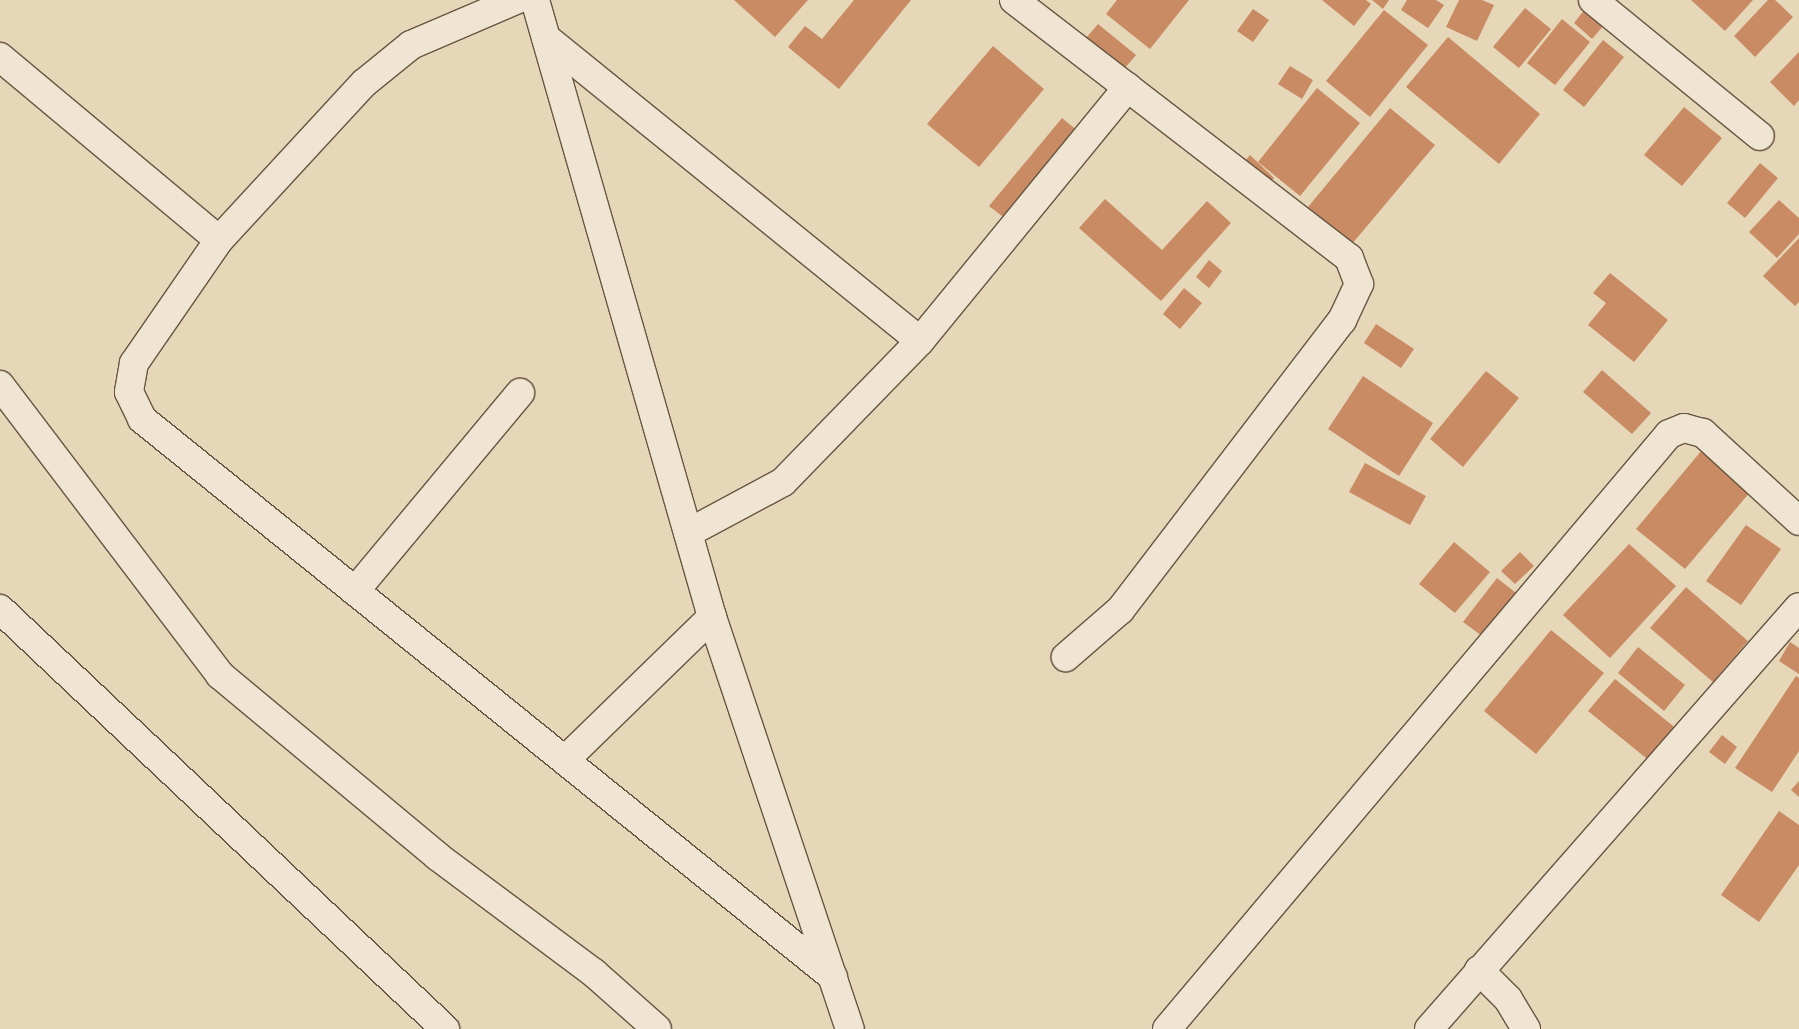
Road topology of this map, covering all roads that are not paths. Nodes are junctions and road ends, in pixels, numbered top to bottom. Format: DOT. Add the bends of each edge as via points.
graph roads {
  1 [pos="516,0"];
  2 [pos="535,0"];
  3 [pos="1014,0"];
  4 [pos="1593,0"];
  5 [pos="546,38"];
  6 [pos="0,57"];
  7 [pos="1128,88"];
  8 [pos="1760,136"];
  9 [pos="219,240"];
  10 [pos="920,341"];
  11 [pos="0,385"];
  12 [pos="520,393"];
  13 [pos="1799,521"];
  14 [pos="688,533"];
  15 [pos="355,591"];
  16 [pos="1799,606"];
  17 [pos="0,609"];
  18 [pos="712,617"];
  19 [pos="1066,657"];
  20 [pos="565,760"];
  21 [pos="1478,970"];
  22 [pos="833,977"];
  23 [pos="445,1029"];
  24 [pos="657,1029"];
  25 [pos="850,1029"];
  26 [pos="1167,1029"];
  27 [pos="1430,1029"];
  28 [pos="1526,1029"];
  1 -- 9 [label="street" via="411,45 364,83"];
  2 -- 5 [label="street"];
  3 -- 7 [label="street"];
  4 -- 8 [label="street"];
  5 -- 10 [label="street"];
  5 -- 14 [label="street"];
  6 -- 9 [label="street"];
  7 -- 10 [label="street"];
  7 -- 19 [label="street" via="1349,258 1359,284 1342,320 1120,610"];
  9 -- 15 [label="street" via="134,363 128,392 142,419"];
  10 -- 14 [label="street" via="783,482"];
  11 -- 24 [label="street" via="220,675 437,856 594,973"];
  12 -- 15 [label="street"];
  13 -- 26 [label="street" via="1703,433 1684,428 1669,434"];
  14 -- 18 [label="street"];
  15 -- 20 [label="street"];
  16 -- 21 [label="street"];
  17 -- 23 [label="street"];
  18 -- 20 [label="street"];
  18 -- 22 [label="street"];
  20 -- 22 [label="street"];
  21 -- 27 [label="street"];
  21 -- 28 [label="street" via="1508,999"];
  22 -- 25 [label="street"];
}
